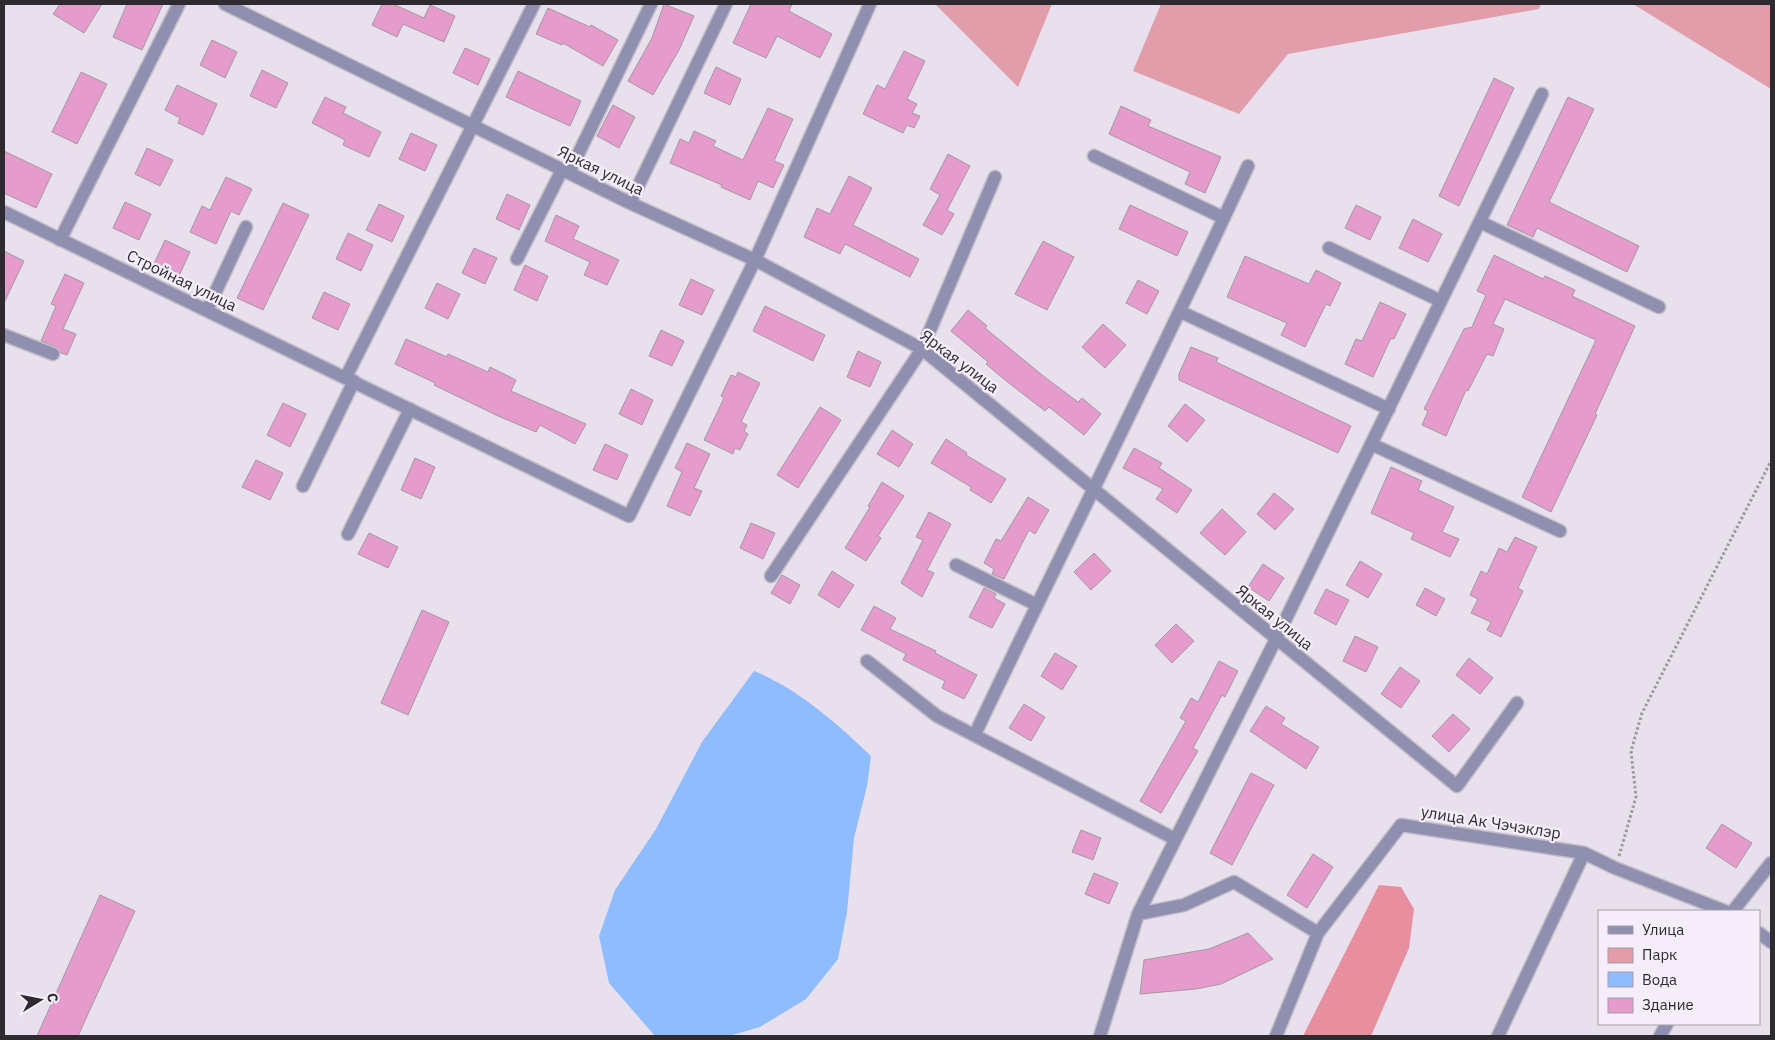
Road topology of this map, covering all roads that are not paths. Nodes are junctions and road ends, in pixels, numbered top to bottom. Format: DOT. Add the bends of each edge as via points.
graph roads {
  1 [pos="179,4"];
  2 [pos="224,4"];
  3 [pos="534,4"];
  4 [pos="651,4"];
  5 [pos="726,4"];
  6 [pos="870,4"];
  7 [pos="1542,94"];
  8 [pos="474,127"];
  9 [pos="1094,156"];
  10 [pos="1248,166"];
  11 [pos="566,171"];
  12 [pos="994,177"];
  13 [pos="630,203"];
  14 [pos="4,212"];
  15 [pos="1224,218"];
  16 [pos="1480,222"];
  17 [pos="246,227"];
  18 [pos="60,240"];
  19 [pos="1329,248"];
  20 [pos="517,260"];
  21 [pos="755,260"];
  22 [pos="1441,301"];
  23 [pos="1659,307"];
  24 [pos="207,310"];
  25 [pos="1181,312"];
  26 [pos="4,335"];
  27 [pos="922,349"];
  28 [pos="53,354"];
  29 [pos="350,379"];
  30 [pos="410,409"];
  31 [pos="1388,409"];
  32 [pos="1371,444"];
  33 [pos="303,486"];
  34 [pos="1093,488"];
  35 [pos="1560,531"];
  36 [pos="348,534"];
  37 [pos="956,565"];
  38 [pos="771,576"];
  39 [pos="1037,604"];
  40 [pos="1276,639"];
  41 [pos="867,661"];
  42 [pos="1518,703"];
  43 [pos="975,734"];
  44 [pos="1175,839"];
  45 [pos="1584,853"];
  46 [pos="1771,863"];
  47 [pos="1722,910"];
  48 [pos="1734,910"];
  49 [pos="1138,914"];
  50 [pos="1318,933"];
  51 [pos="1760,934"];
  52 [pos="1771,942"];
  53 [pos="1666,1025"];
  54 [pos="1100,1036"];
  55 [pos="1276,1036"];
  56 [pos="1498,1036"];
  57 [pos="1660,1036"];
  1 -- 18 [label="street"];
  2 -- 8 [label="street, Яркая улица"];
  3 -- 8 [label="street"];
  4 -- 11 [label="street"];
  5 -- 13 [label="street"];
  6 -- 21 [label="street"];
  7 -- 16 [label="street"];
  8 -- 11 [label="street, Яркая улица"];
  8 -- 29 [label="street"];
  9 -- 15 [label="street"];
  10 -- 15 [label="street"];
  11 -- 13 [label="street, Яркая улица"];
  11 -- 20 [label="street"];
  12 -- 27 [label="street"];
  13 -- 21 [label="street, Яркая улица"];
  14 -- 18 [label="street, Стройная улица"];
  15 -- 25 [label="street"];
  16 -- 22 [label="street"];
  16 -- 23 [label="street"];
  17 -- 24 [label="street"];
  18 -- 24 [label="street, Стройная улица"];
  19 -- 22 [label="street"];
  21 -- 27 [label="street, Яркая улица"];
  21 -- 30 [label="street, Стройная улица" via="629,516"];
  22 -- 31 [label="street"];
  24 -- 29 [label="street, Стройная улица"];
  25 -- 31 [label="street"];
  25 -- 34 [label="street"];
  26 -- 28 [label="street"];
  27 -- 34 [label="street, Яркая улица"];
  27 -- 38 [label="street"];
  29 -- 30 [label="street, Стройная улица"];
  29 -- 33 [label="street"];
  30 -- 36 [label="street"];
  31 -- 32 [label="street"];
  32 -- 35 [label="street"];
  32 -- 40 [label="street"];
  34 -- 39 [label="street"];
  34 -- 40 [label="street, Яркая улица"];
  37 -- 39 [label="street"];
  39 -- 43 [label="street"];
  40 -- 42 [label="street, Яркая улица" via="1457,786"];
  40 -- 44 [label="street"];
  41 -- 43 [label="street" via="937,716"];
  43 -- 44 [label="street"];
  44 -- 49 [label="street"];
  45 -- 47 [label="street"];
  45 -- 50 [label="street, улица Ак Чэчэклэр" via="1401,825"];
  45 -- 56 [label="street"];
  46 -- 48 [label="street"];
  49 -- 50 [label="street" via="1184,905 1234,882"];
  49 -- 54 [label="street"];
  50 -- 55 [label="street, улица Ак Чэчэклэр"];
  51 -- 52 [label="street"];
  53 -- 57 [label="street"];
}
